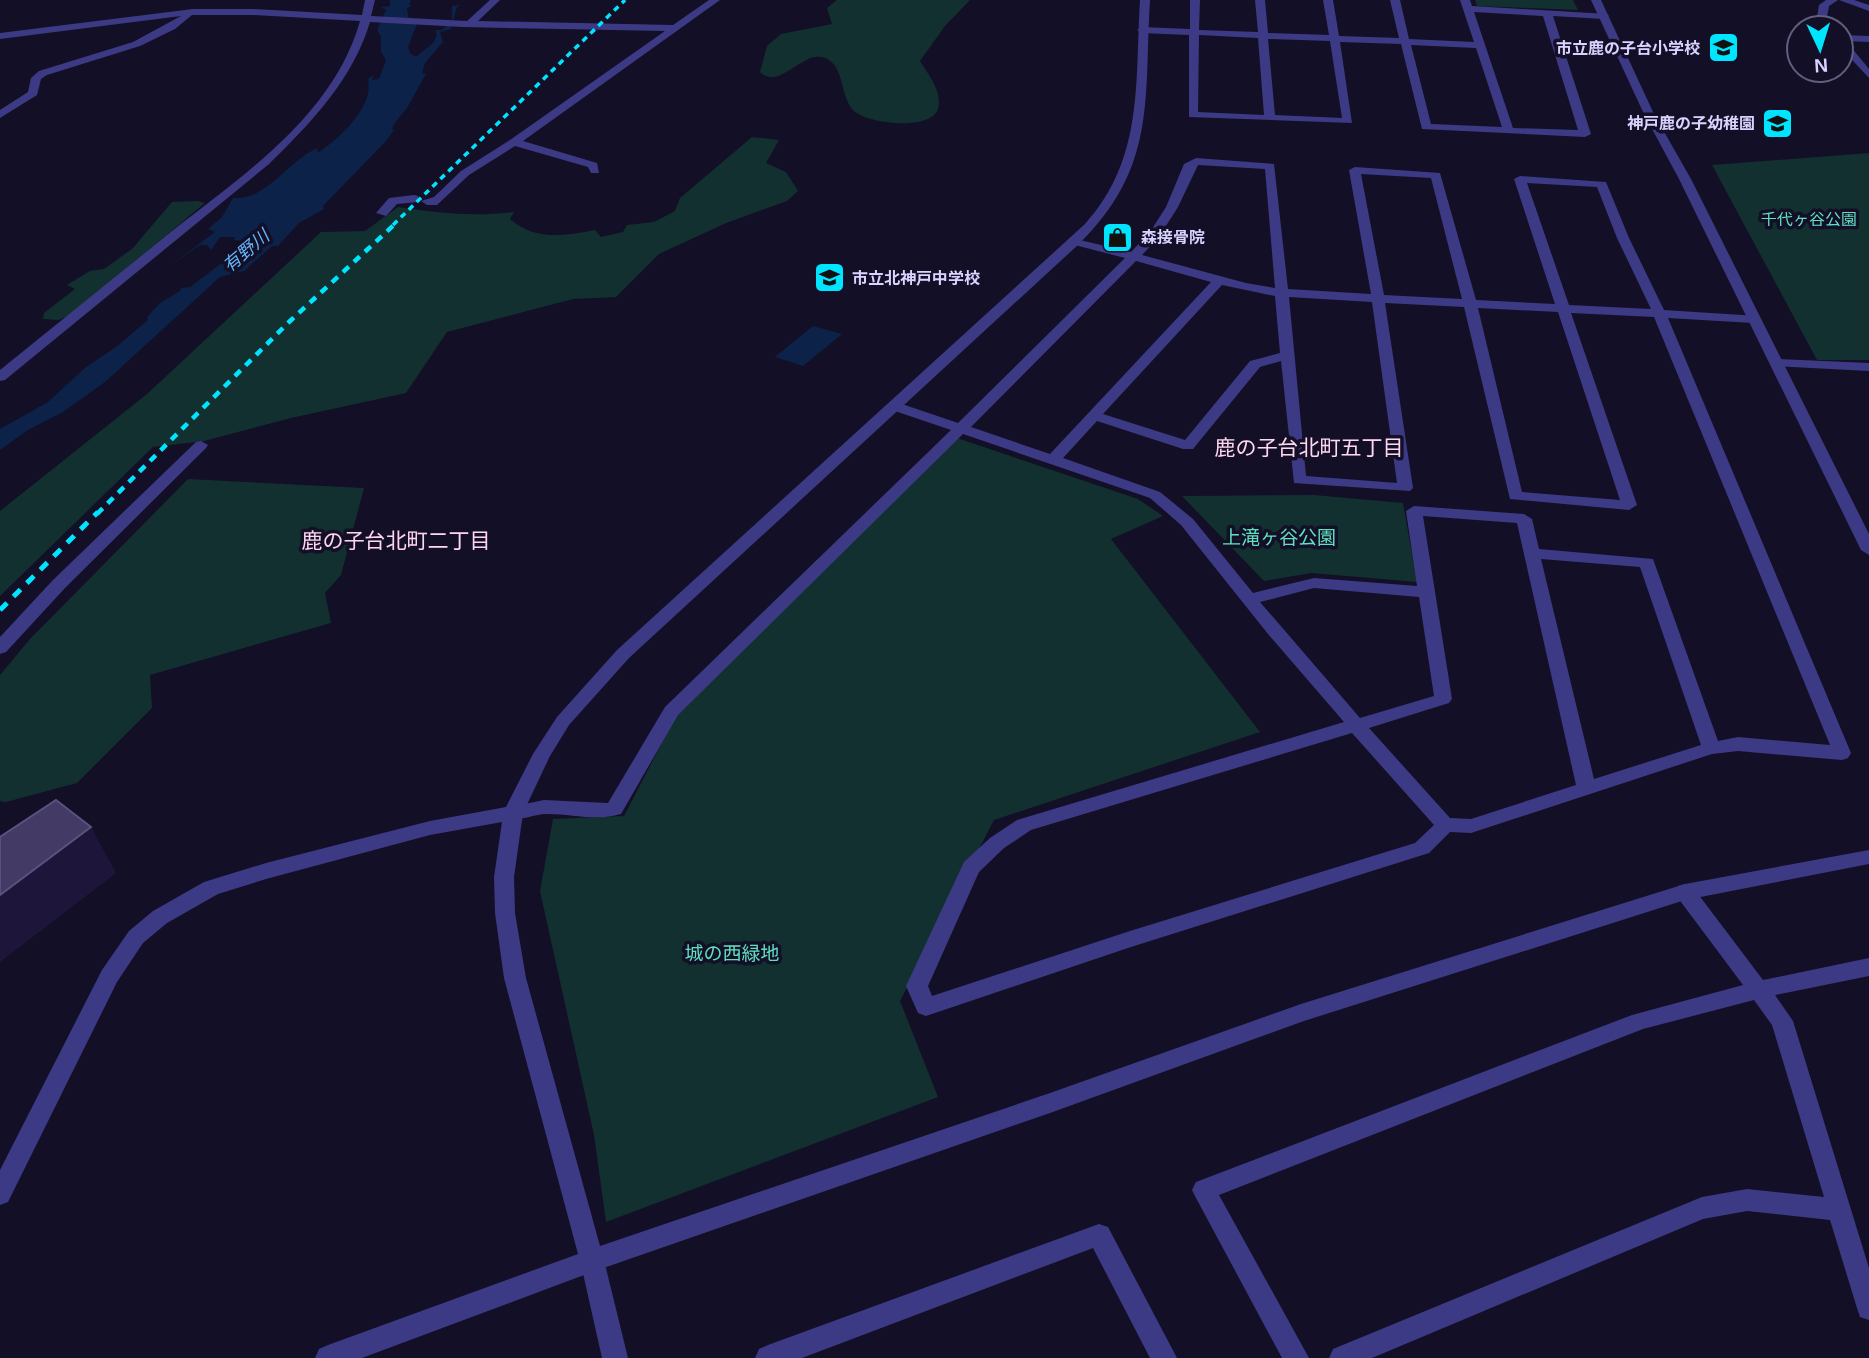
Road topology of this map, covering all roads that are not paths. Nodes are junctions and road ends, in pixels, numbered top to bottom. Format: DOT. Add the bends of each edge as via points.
graph roads {
  1 [pos="370,0"];
  2 [pos="495,0"];
  3 [pos="715,0"];
  4 [pos="1145,0"];
  5 [pos="1195,0"];
  6 [pos="1260,0"];
  7 [pos="1328,0"];
  8 [pos="1395,0"];
  9 [pos="1596,0"];
  10 [pos="1833,0"];
  11 [pos="1844,0"];
  12 [pos="1467,4"];
  13 [pos="1869,8"];
  14 [pos="193,12"];
  15 [pos="1547,13"];
  16 [pos="1822,14"];
  17 [pos="1604,16"];
  18 [pos="369,19"];
  19 [pos="467,24"];
  20 [pos="673,28"];
  21 [pos="1142,30"];
  22 [pos="1195,33"];
  23 [pos="0,36"];
  24 [pos="1263,36"];
  25 [pos="1333,39"];
  26 [pos="1405,42"];
  27 [pos="1480,45"];
  28 [pos="1855,57"];
  29 [pos="1868,73"];
  30 [pos="0,116"];
  31 [pos="1270,118"];
  32 [pos="1509,131"];
  33 [pos="514,142"];
  34 [pos="595,171"];
  35 [pos="414,200"];
  36 [pos="427,201"];
  37 [pos="382,213"];
  38 [pos="1074,241"];
  39 [pos="1132,257"];
  40 [pos="1219,280"];
  41 [pos="1284,293"];
  42 [pos="1378,298"];
  43 [pos="1470,303"];
  44 [pos="1564,309"];
  45 [pos="1660,315"];
  46 [pos="1753,318"];
  47 [pos="1288,355"];
  48 [pos="1776,363"];
  49 [pos="1869,367"];
  50 [pos="0,377"];
  51 [pos="894,406"];
  52 [pos="1095,416"];
  53 [pos="959,429"];
  54 [pos="201,445"];
  55 [pos="1054,459"];
  56 [pos="1869,550"];
  57 [pos="1532,553"];
  58 [pos="1426,592"];
  59 [pos="1249,599"];
  60 [pos="0,648"];
  61 [pos="1357,726"];
  62 [pos="1711,748"];
  63 [pos="1586,786"];
  64 [pos="513,813"];
  65 [pos="1446,825"];
  66 [pos="1869,857"];
  67 [pos="1685,892"];
  68 [pos="1869,967"];
  69 [pos="1758,990"];
  70 [pos="0,1194"];
  71 [pos="1840,1210"];
  72 [pos="592,1260"];
  73 [pos="1869,1308"];
  74 [pos="328,1358"];
  75 [pos="615,1358"];
  76 [pos="768,1358"];
  77 [pos="1164,1358"];
  78 [pos="1296,1358"];
  79 [pos="1342,1358"];
  1 -- 18 [label="street"];
  2 -- 19 [label="street"];
  3 -- 20 [label="street"];
  4 -- 21 [label="street"];
  5 -- 22 [label="street"];
  6 -- 24 [label="street"];
  7 -- 25 [label="street"];
  8 -- 26 [label="street"];
  9 -- 17 [label="street"];
  10 -- 16 [label="street" via="1824,5"];
  11 -- 13 [label="street"];
  12 -- 15 [label="street"];
  12 -- 27 [label="street"];
  14 -- 18 [label="street"];
  14 -- 23 [label="street"];
  14 -- 30 [label="street" via="162,32 109,54 43,73 36,78 33,93"];
  15 -- 17 [label="street"];
  15 -- 32 [label="street" via="1585,134"];
  17 -- 46 [label="street"];
  18 -- 19 [label="street"];
  18 -- 50 [label="street" via="340,79 296,133"];
  19 -- 20 [label="street"];
  20 -- 33 [label="street"];
  21 -- 22 [label="street"];
  21 -- 38 [label="street" via="1135,130 1125,174 1111,200"];
  22 -- 24 [label="street"];
  22 -- 31 [label="street" via="1193,115"];
  24 -- 25 [label="street"];
  24 -- 31 [label="street"];
  25 -- 26 [label="street"];
  25 -- 31 [label="street" via="1348,121"];
  26 -- 27 [label="street"];
  26 -- 32 [label="street" via="1426,127"];
  27 -- 32 [label="street"];
  28 -- 29 [label="street"];
  33 -- 34 [label="street" via="593,165"];
  33 -- 36 [label="street" via="465,173 437,201"];
  35 -- 37 [label="street" via="393,201"];
  38 -- 39 [label="street"];
  38 -- 51 [label="street"];
  39 -- 40 [label="street"];
  39 -- 41 [label="street" via="1155,234 1172,207 1190,164 1270,166"];
  39 -- 53 [label="street"];
  40 -- 41 [label="street"];
  40 -- 52 [label="street"];
  41 -- 42 [label="street"];
  41 -- 47 [label="street"];
  42 -- 43 [label="street"];
  42 -- 43 [label="street" via="1355,170 1436,175"];
  42 -- 47 [label="street" via="1405,488 1299,480"];
  43 -- 44 [label="street"];
  43 -- 44 [label="street" via="1516,496 1629,505"];
  44 -- 45 [label="street"];
  44 -- 45 [label="street" via="1520,179 1602,184"];
  45 -- 46 [label="street"];
  45 -- 62 [label="street" via="1842,753 1738,744"];
  46 -- 48 [label="street"];
  47 -- 52 [label="street" via="1255,364 1188,446"];
  48 -- 49 [label="street"];
  48 -- 56 [label="street"];
  51 -- 53 [label="street"];
  51 -- 64 [label="street" via="623,654 563,721 541,754"];
  52 -- 55 [label="street"];
  53 -- 55 [label="street"];
  53 -- 64 [label="street" via="671,711 614,808 544,807"];
  54 -- 60 [label="street"];
  55 -- 59 [label="street" via="1163,500 1187,522"];
  57 -- 58 [label="street" via="1524,519 1414,511"];
  57 -- 62 [label="street" via="1647,563"];
  57 -- 63 [label="street"];
  58 -- 59 [label="street" via="1314,583"];
  58 -- 61 [label="street" via="1443,699"];
  59 -- 61 [label="street"];
  61 -- 65 [label="street"];
  61 -- 65 [label="street" via="1024,825 971,867 917,986 926,1007 1422,848"];
  62 -- 63 [label="street"];
  63 -- 65 [label="street" via="1471,825"];
  64 -- 70 [label="street" via="430,828 244,878 211,888 160,917 136,937 109,976"];
  64 -- 72 [label="street" via="504,877 515,978"];
  66 -- 67 [label="street"];
  67 -- 69 [label="street"];
  67 -- 72 [label="street" via="1301,1013"];
  68 -- 69 [label="street"];
  69 -- 71 [label="street" via="1782,1021"];
  69 -- 78 [label="street" via="1640,1021 1204,1191"];
  71 -- 73 [label="street"];
  71 -- 79 [label="street" via="1747,1200 1702,1208"];
  72 -- 74 [label="street"];
  72 -- 75 [label="street"];
  76 -- 77 [label="street" via="1099,1235"];
}
